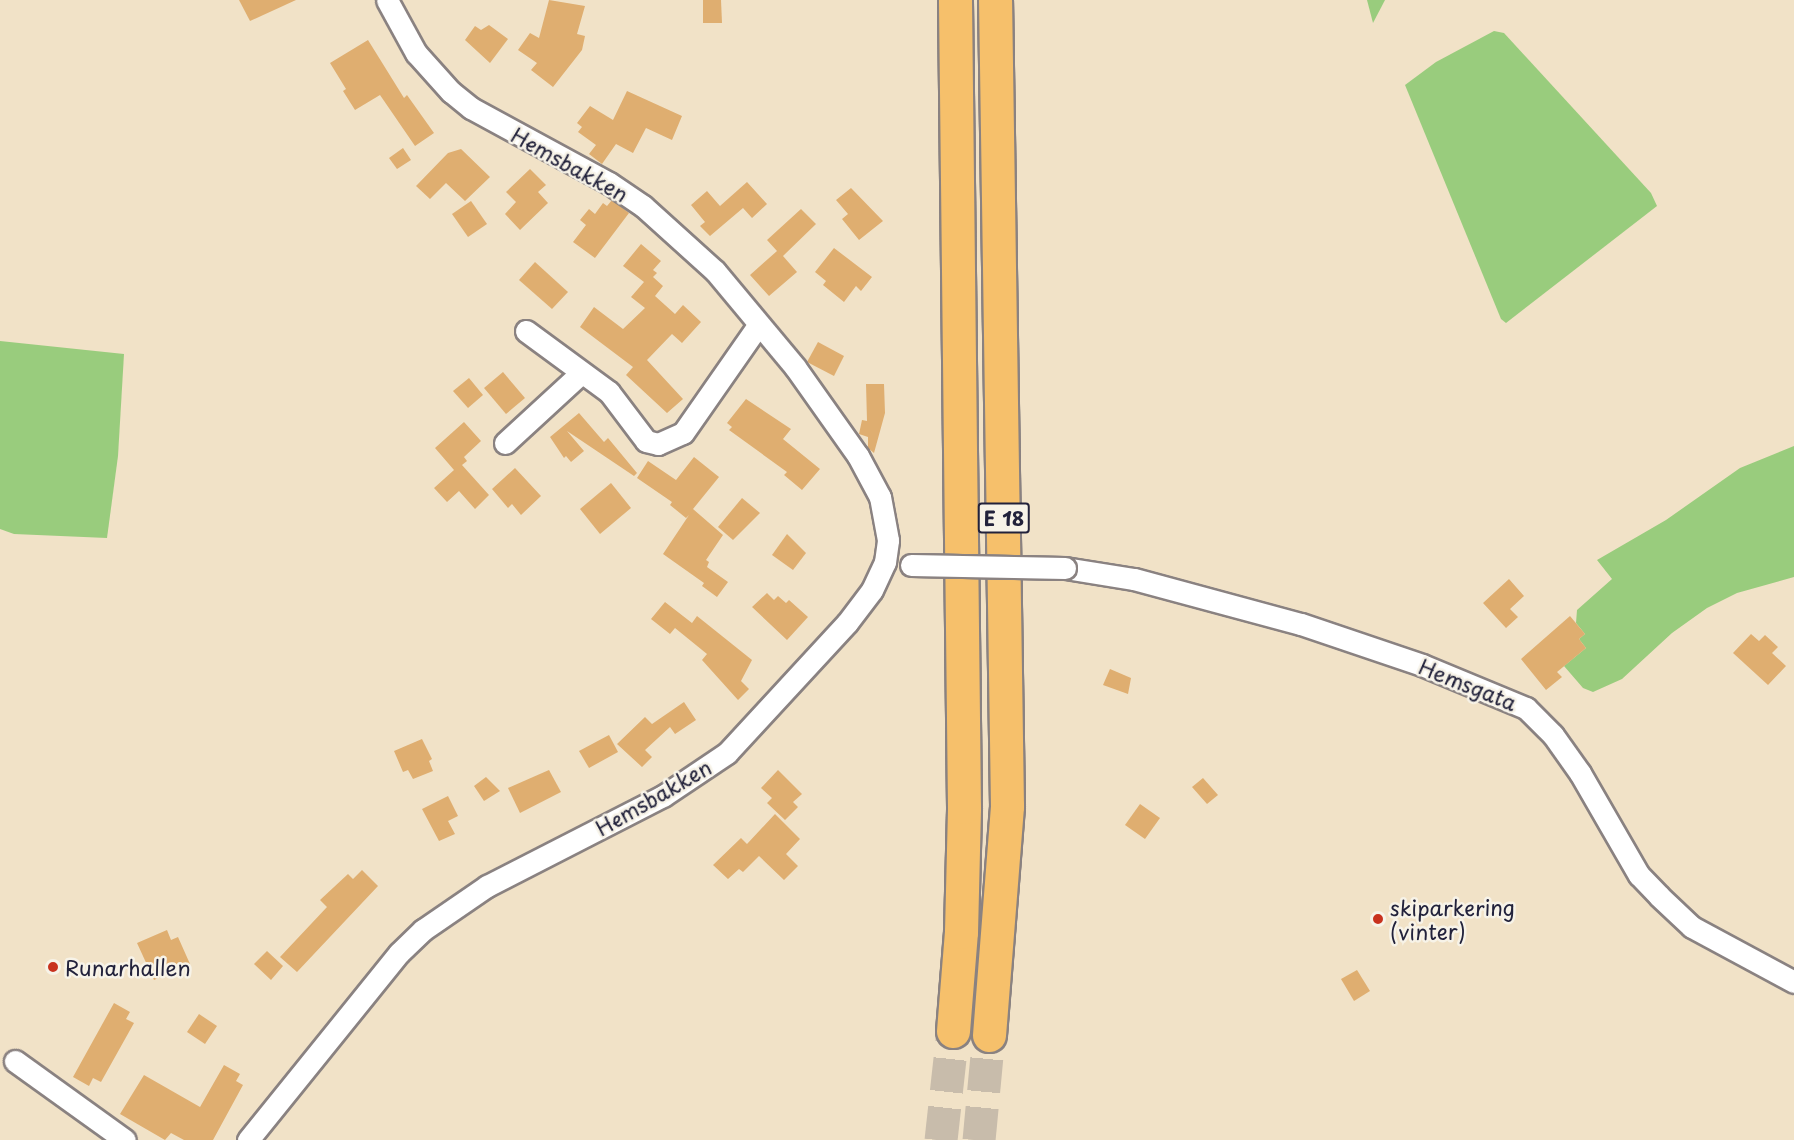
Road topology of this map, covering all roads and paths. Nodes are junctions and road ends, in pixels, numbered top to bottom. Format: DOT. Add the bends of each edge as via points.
graph roads {
  1 [pos="387,0"];
  2 [pos="954,0"];
  3 [pos="995,0"];
  4 [pos="758,327"];
  5 [pos="526,331"];
  6 [pos="581,372"];
  7 [pos="505,443"];
  8 [pos="885,562"];
  9 [pos="1794,982"];
  10 [pos="953,1031"];
  11 [pos="989,1035"];
  12 [pos="15,1061"];
  13 [pos="125,1140"];
  14 [pos="248,1140"];
  1 -- 4 [label="street, Hemsbakken" via="416,53 451,92 471,108 609,183 671,227 715,271"];
  2 -- 10 [label="highway, E 18" via="964,807 961,932"];
  3 -- 11 [label="highway, E 18" via="1007,806"];
  4 -- 6 [label="street" via="682,433 658,444 646,441 609,392"];
  4 -- 8 [label="street, Hemsbakken" via="795,367 872,478 886,519"];
  5 -- 6 [label="street"];
  6 -- 7 [label="street"];
  8 -- 9 [label="street, Hemsgata, bridge" via="1065,568 1134,579 1301,624 1422,665 1526,708 1566,754 1639,874 1659,896 1692,927"];
  8 -- 14 [label="street, Hemsbakken" via="872,590 847,623 755,726 706,770 487,886 423,930 399,953"];
  12 -- 13 [label="street"];
}
